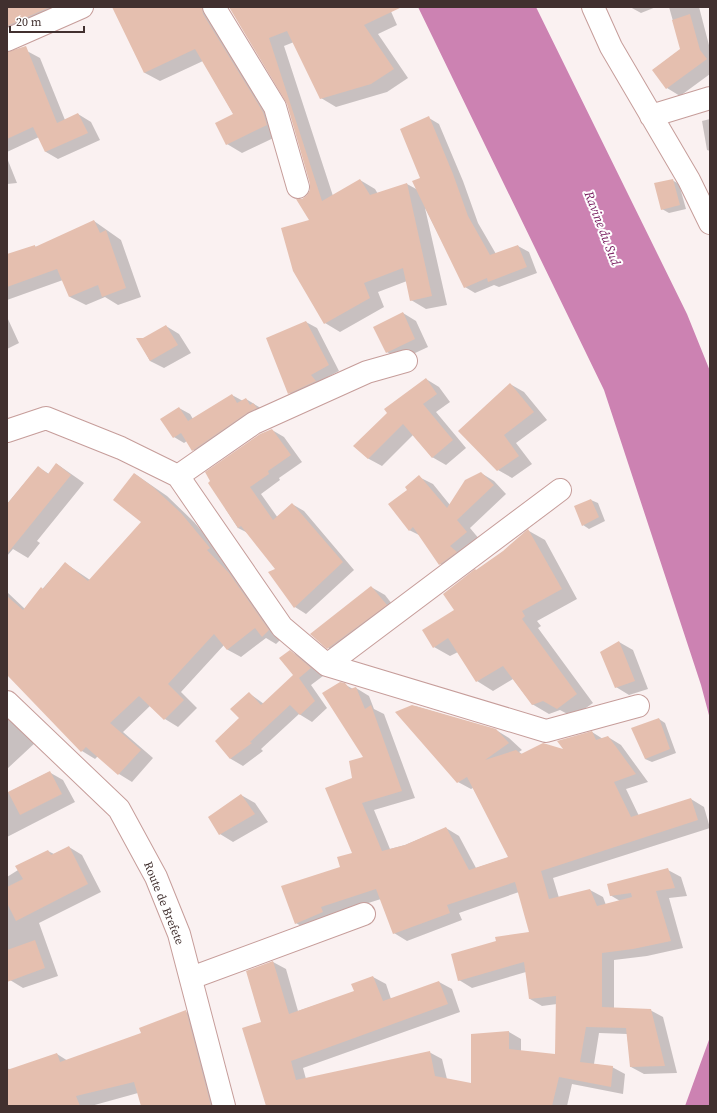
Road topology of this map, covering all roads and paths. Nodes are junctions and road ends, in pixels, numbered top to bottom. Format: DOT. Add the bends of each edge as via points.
graph roads {
  1 [pos="82,7"];
  2 [pos="214,7"];
  3 [pos="593,7"];
  4 [pos="7,40"];
  5 [pos="710,98"];
  6 [pos="651,116"];
  7 [pos="298,186"];
  8 [pos="710,223"];
  9 [pos="406,361"];
  10 [pos="7,431"];
  11 [pos="178,476"];
  12 [pos="560,490"];
  13 [pos="327,665"];
  14 [pos="7,702"];
  15 [pos="638,706"];
  16 [pos="364,914"];
  17 [pos="191,978"];
  18 [pos="224,1106"];
  1 -- 4 [label="street"];
  2 -- 7 [label="street" via="275,107"];
  3 -- 6 [label="street" via="611,47"];
  5 -- 6 [label="street"];
  6 -- 8 [label="street" via="689,180"];
  9 -- 11 [label="street" via="367,372 254,424"];
  10 -- 11 [label="street" via="46,418 121,448"];
  11 -- 13 [label="street" via="282,627"];
  12 -- 13 [label="street"];
  13 -- 15 [label="street" via="546,731"];
  14 -- 17 [label="street, Route de Brefete" via="119,809 156,877 179,934"];
  16 -- 17 [label="street"];
  17 -- 18 [label="street, Route de Brefete"];
}
